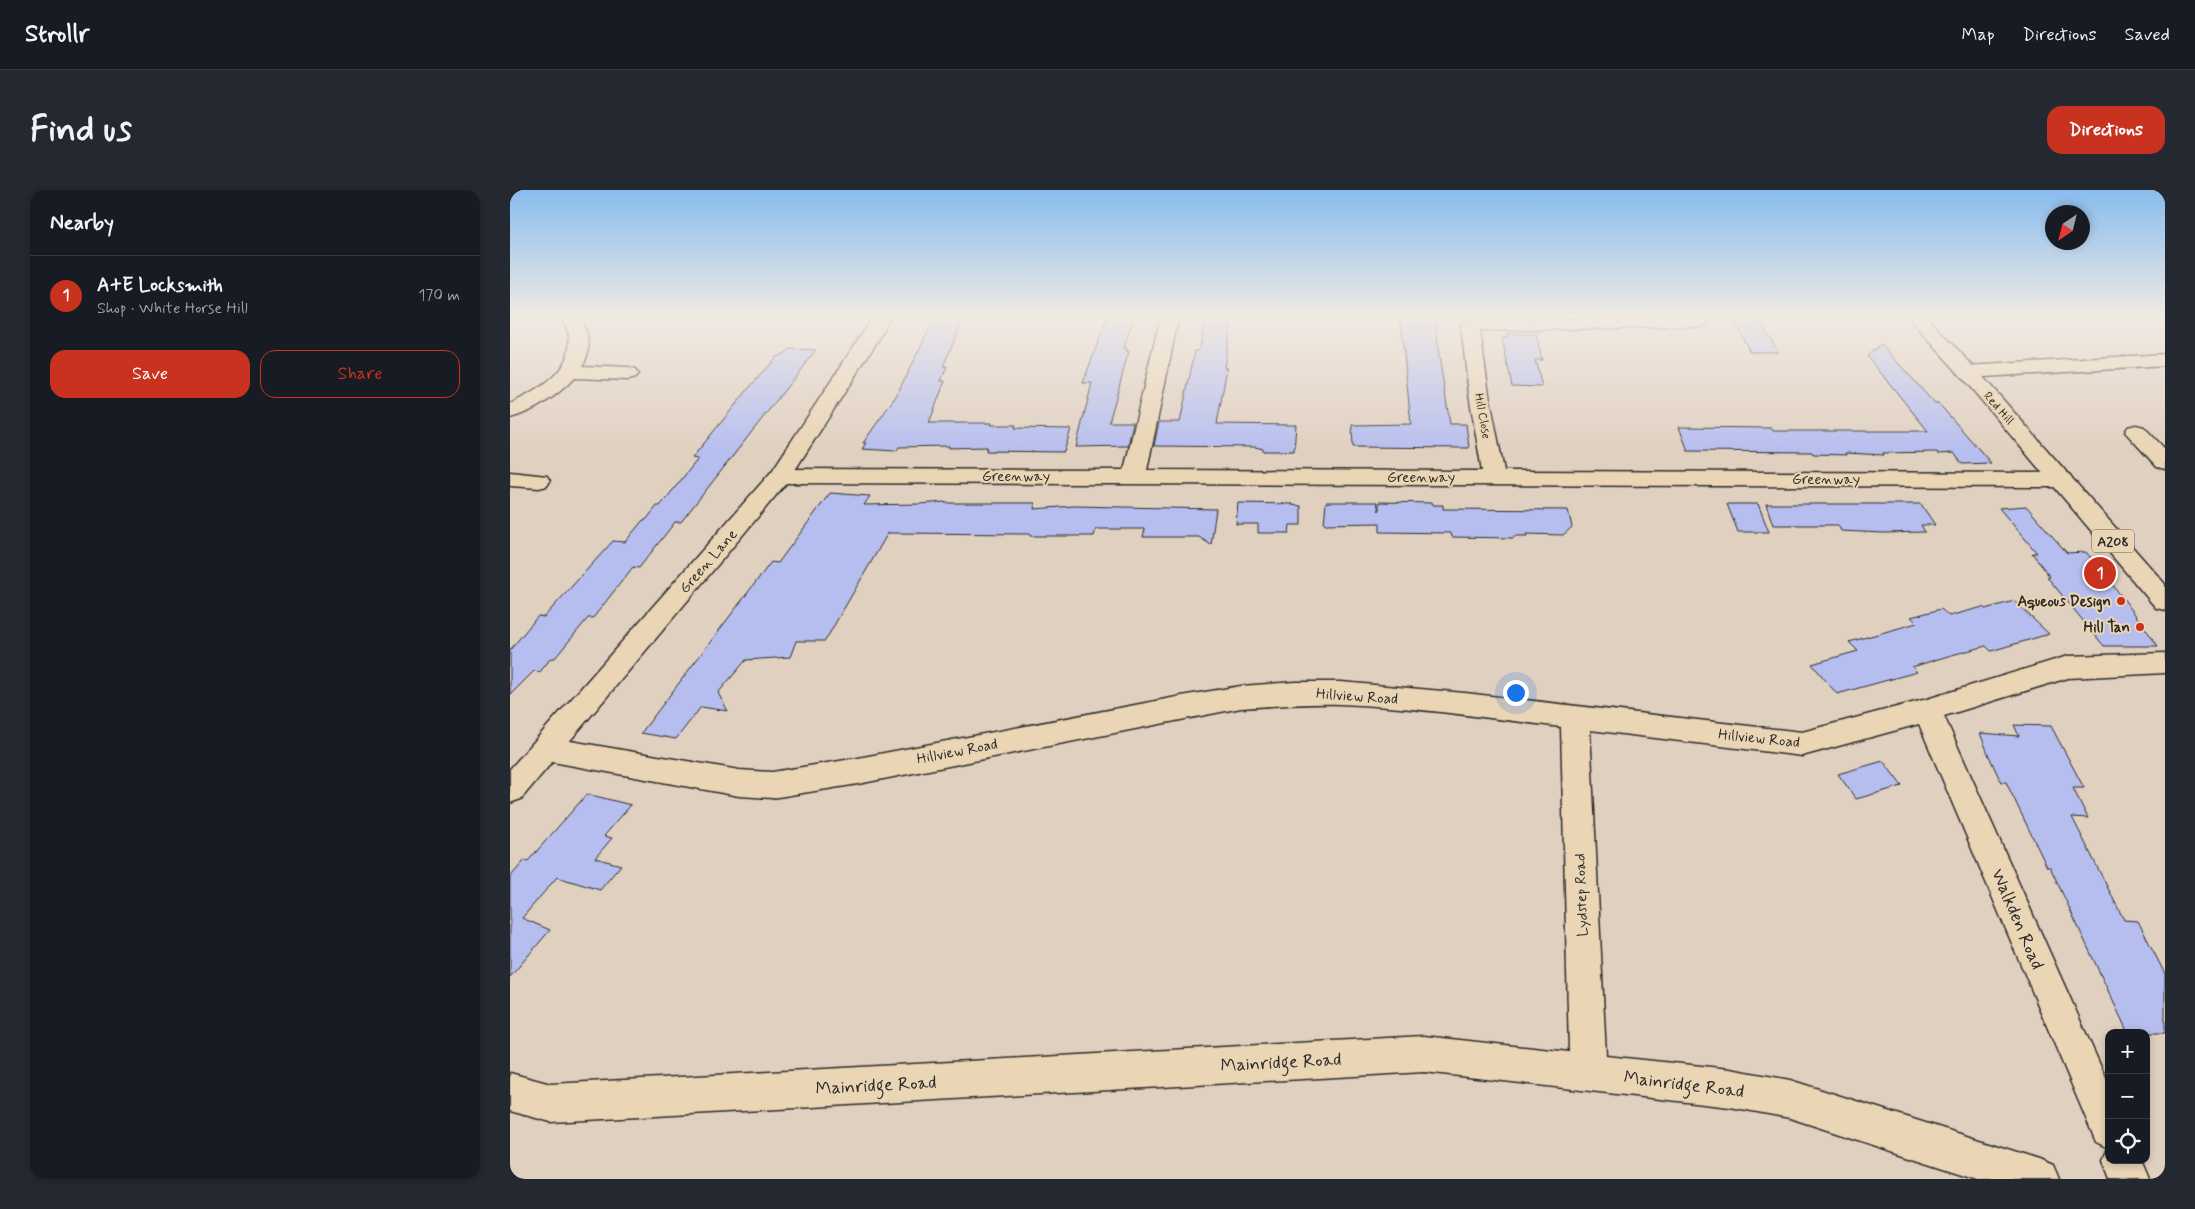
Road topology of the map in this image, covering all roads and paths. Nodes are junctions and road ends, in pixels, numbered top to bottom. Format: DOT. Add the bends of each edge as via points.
graph roads {
  1 [pos="574,361"];
  2 [pos="855,361"];
  3 [pos="1160,361"];
  4 [pos="1475,361"];
  5 [pos="1958,361"];
  6 [pos="2146,361"];
  7 [pos="569,372"];
  8 [pos="1968,372"];
  9 [pos="628,374"];
  10 [pos="510,412"];
  11 [pos="2136,432"];
  12 [pos="2165,462"];
  13 [pos="780,476"];
  14 [pos="1134,477"];
  15 [pos="1494,477"];
  16 [pos="510,479"];
  17 [pos="539,480"];
  18 [pos="2062,480"];
  19 [pos="2165,601"];
  20 [pos="2165,664"];
  21 [pos="1927,710"];
  22 [pos="1574,717"];
  23 [pos="547,749"];
  24 [pos="510,789"];
  25 [pos="1588,1072"];
  26 [pos="510,1092"];
  27 [pos="2105,1121"];
  28 [pos="2124,1164"];
  29 [pos="2039,1179"];
  30 [pos="2130,1179"];
  1 -- 7 [label="street"];
  2 -- 13 [label="street, Green Lane"];
  3 -- 14 [label="street"];
  4 -- 15 [label="street, Hill Close"];
  5 -- 8 [label="street, Red Hill / A208"];
  6 -- 8 [label="street"];
  7 -- 9 [label="street"];
  7 -- 10 [label="street" via="527,404"];
  8 -- 18 [label="street, Red Hill / A208"];
  11 -- 12 [label="street"];
  13 -- 14 [label="street, Greenway"];
  13 -- 23 [label="street, Green Lane"];
  14 -- 15 [label="street, Greenway"];
  15 -- 18 [label="street, Greenway"];
  16 -- 17 [label="street"];
  18 -- 19 [label="street, A208"];
  20 -- 21 [label="street, Hillview Road" via="2068,667"];
  21 -- 22 [label="street, Hillview Road" via="1802,744"];
  21 -- 27 [label="street, Walkden Road"];
  22 -- 23 [label="street, Hillview Road" via="1341,693 1241,697 772,785 739,783"];
  22 -- 25 [label="street, Lydstep Road"];
  23 -- 24 [label="street, Green Lane"];
  25 -- 26 [label="street, Mainridge Road" via="1424,1054 551,1103"];
  25 -- 29 [label="street, Mainridge Road" via="1730,1088 1790,1099"];
  28 -- 30 [label="street"];
}
